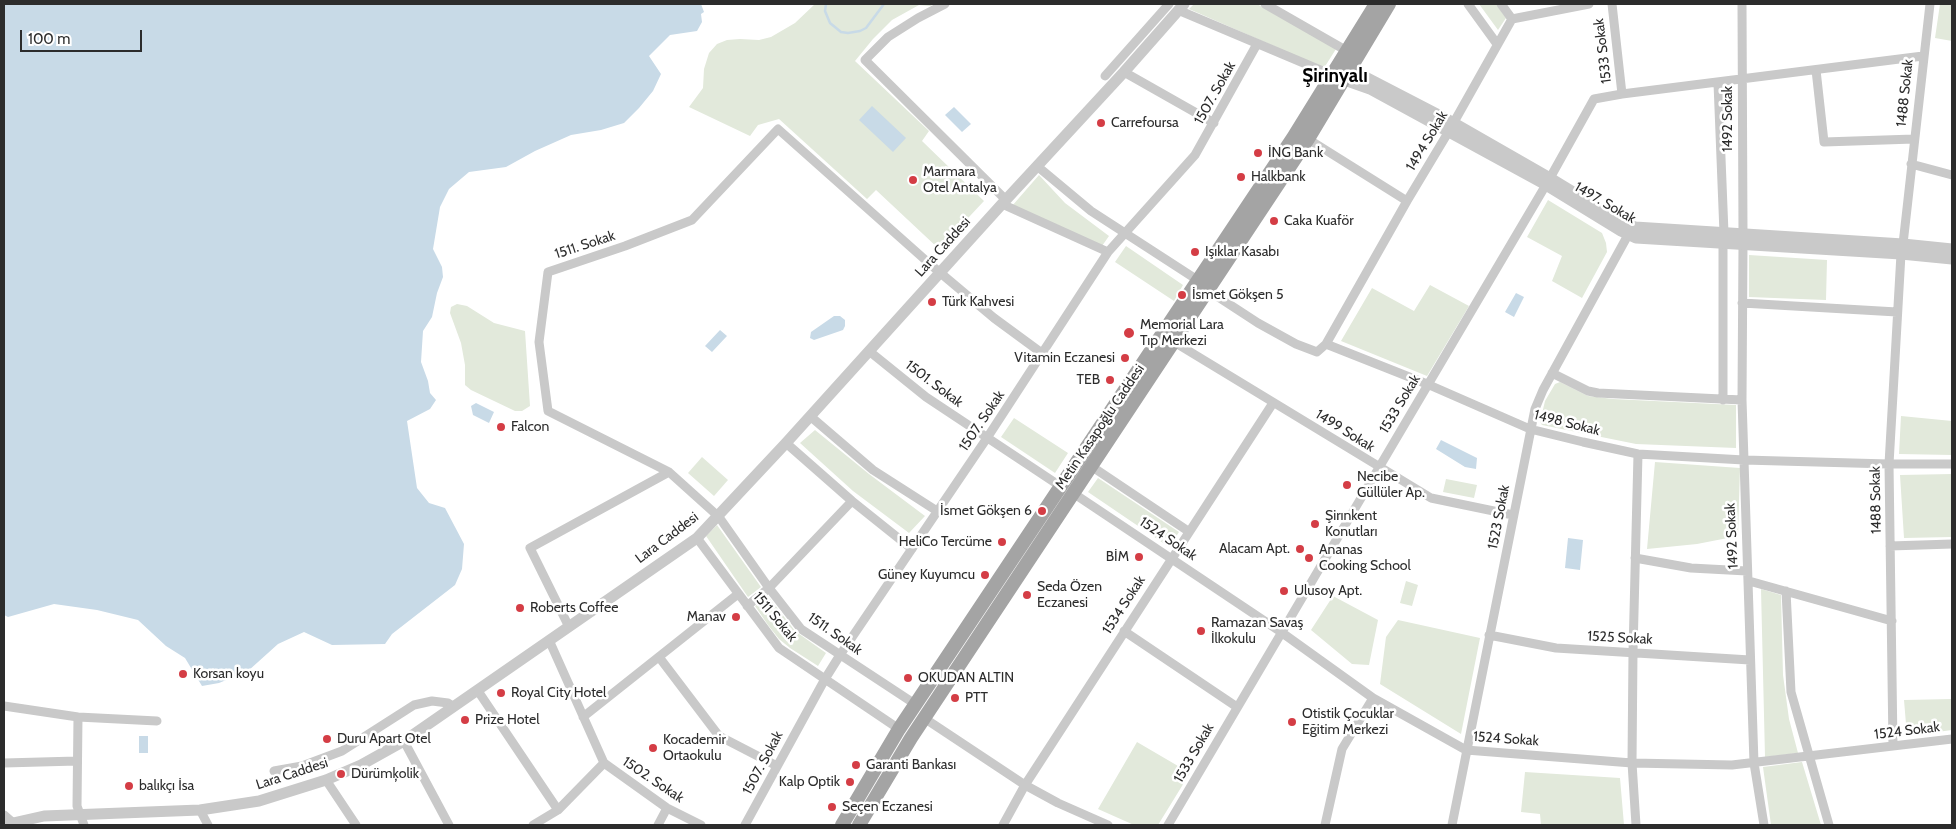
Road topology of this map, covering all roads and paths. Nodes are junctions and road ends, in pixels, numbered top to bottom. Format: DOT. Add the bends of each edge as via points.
graph roads {
  1 [pos="946,4"];
  2 [pos="1265,4"];
  3 [pos="1376,4"];
  4 [pos="1389,4"];
  5 [pos="1468,4"];
  6 [pos="1501,4"];
  7 [pos="1589,4"];
  8 [pos="1612,4"];
  9 [pos="1742,4"];
  10 [pos="1930,4"];
  11 [pos="1177,6"];
  12 [pos="1512,19"];
  13 [pos="1257,44"];
  14 [pos="1497,44"];
  15 [pos="1348,51"];
  16 [pos="1923,56"];
  17 [pos="1816,70"];
  18 [pos="1124,72"];
  19 [pos="1341,72"];
  20 [pos="1105,76"];
  21 [pos="1742,79"];
  22 [pos="1718,83"];
  23 [pos="1622,94"];
  24 [pos="1214,123"];
  25 [pos="1452,127"];
  26 [pos="1308,139"];
  27 [pos="1914,139"];
  28 [pos="1911,164"];
  29 [pos="1037,166"];
  30 [pos="1952,174"];
  31 [pos="1548,182"];
  32 [pos="1407,201"];
  33 [pos="1004,202"];
  34 [pos="1124,233"];
  35 [pos="1628,235"];
  36 [pos="1723,239"];
  37 [pos="1743,239"];
  38 [pos="1902,249"];
  39 [pos="1952,249"];
  40 [pos="1108,252"];
  41 [pos="1952,259"];
  42 [pos="939,273"];
  43 [pos="1199,281"];
  44 [pos="1209,291"];
  45 [pos="1742,303"];
  46 [pos="1897,312"];
  47 [pos="1174,342"];
  48 [pos="1326,344"];
  49 [pos="869,351"];
  50 [pos="1043,354"];
  51 [pos="1552,373"];
  52 [pos="1427,384"];
  53 [pos="1723,400"];
  54 [pos="1742,400"];
  55 [pos="1273,403"];
  56 [pos="810,416"];
  57 [pos="1530,429"];
  58 [pos="987,438"];
  59 [pos="786,443"];
  60 [pos="1638,454"];
  61 [pos="1744,460"];
  62 [pos="1889,464"];
  63 [pos="1952,464"];
  64 [pos="1091,466"];
  65 [pos="1378,468"];
  66 [pos="669,472"];
  67 [pos="1060,486"];
  68 [pos="1073,493"];
  69 [pos="852,501"];
  70 [pos="938,511"];
  71 [pos="1513,515"];
  72 [pos="719,517"];
  73 [pos="1188,532"];
  74 [pos="697,538"];
  75 [pos="1952,544"];
  76 [pos="1890,546"];
  77 [pos="912,549"];
  78 [pos="1171,558"];
  79 [pos="1635,558"];
  80 [pos="1748,576"];
  81 [pos="768,588"];
  82 [pos="1786,591"];
  83 [pos="738,594"];
  84 [pos="747,606"];
  85 [pos="1892,621"];
  86 [pos="569,627"];
  87 [pos="1124,631"];
  88 [pos="1281,632"];
  89 [pos="1489,635"];
  90 [pos="549,640"];
  91 [pos="1633,652"];
  92 [pos="840,655"];
  93 [pos="659,657"];
  94 [pos="1750,660"];
  95 [pos="824,679"];
  96 [pos="478,691"];
  97 [pos="1373,698"];
  98 [pos="915,704"];
  99 [pos="4,706"];
  100 [pos="454,707"];
  101 [pos="1237,707"];
  102 [pos="78,717"];
  103 [pos="583,717"];
  104 [pos="924,718"];
  105 [pos="157,721"];
  106 [pos="899,729"];
  107 [pos="1952,739"];
  108 [pos="404,741"];
  109 [pos="1893,746"];
  110 [pos="1466,750"];
  111 [pos="1810,756"];
  112 [pos="77,761"];
  113 [pos="4,763"];
  114 [pos="604,763"];
  115 [pos="1632,763"];
  116 [pos="1754,764"];
  117 [pos="777,766"];
  118 [pos="274,771"];
  119 [pos="326,780"];
  120 [pos="1025,785"];
  121 [pos="667,808"];
  122 [pos="200,810"];
  123 [pos="558,810"];
  124 [pos="80,813"];
  125 [pos="7,820"];
  126 [pos="84,825"];
  127 [pos="208,825"];
  128 [pos="356,825"];
  129 [pos="449,825"];
  130 [pos="533,825"];
  131 [pos="658,825"];
  132 [pos="700,825"];
  133 [pos="746,825"];
  134 [pos="842,825"];
  135 [pos="859,825"];
  136 [pos="1003,825"];
  137 [pos="1108,825"];
  138 [pos="1168,825"];
  139 [pos="1325,825"];
  140 [pos="1452,825"];
  141 [pos="1636,825"];
  142 [pos="1764,825"];
  143 [pos="1829,825"];
  1 -- 33 [label="street" via="888,37 865,60"];
  2 -- 15 [label="street"];
  3 -- 15 [label="main road, Metin Kasapoğlu Caddesi"];
  4 -- 19 [label="main road, Metin Kasapoğlu Caddesi"];
  5 -- 14 [label="street"];
  6 -- 12 [label="street"];
  7 -- 12 [label="street"];
  8 -- 23 [label="street, 1533 Sokak"];
  9 -- 21 [label="street, 1492 Sokak"];
  10 -- 16 [label="street, 1488 Sokak"];
  11 -- 13 [label="street"];
  11 -- 18 [label="street, Lara Caddesi"];
  11 -- 20 [label="street"];
  12 -- 14 [label="street, 1494 Sokak"];
  13 -- 19 [label="street"];
  13 -- 24 [label="street, 1507. Sokak"];
  14 -- 25 [label="street, 1494 Sokak"];
  15 -- 19 [label="main road, Metin Kasapoğlu Caddesi"];
  16 -- 17 [label="street"];
  16 -- 27 [label="street, 1488 Sokak"];
  17 -- 21 [label="street"];
  17 -- 27 [label="street" via="1824,142"];
  18 -- 24 [label="street"];
  18 -- 29 [label="street, Lara Caddesi"];
  19 -- 25 [label="street, 1497. Sokak"];
  19 -- 26 [label="main road, Metin Kasapoğlu Caddesi"];
  19 -- 43 [label="main road, Metin Kasapoğlu Caddesi"];
  21 -- 22 [label="street"];
  21 -- 37 [label="street, 1492 Sokak"];
  22 -- 23 [label="street"];
  22 -- 36 [label="street, 1492 Sokak"];
  23 -- 31 [label="street, 1533 Sokak" via="1594,99"];
  24 -- 34 [label="street, 1507. Sokak" via="1195,155"];
  25 -- 31 [label="street, 1497. Sokak"];
  25 -- 32 [label="street, 1494 Sokak"];
  26 -- 32 [label="street"];
  26 -- 44 [label="main road, Metin Kasapoğlu Caddesi"];
  27 -- 28 [label="street, 1488 Sokak"];
  28 -- 30 [label="street"];
  28 -- 38 [label="street, 1488 Sokak"];
  29 -- 33 [label="street, Lara Caddesi"];
  29 -- 34 [label="street" via="1091,211"];
  31 -- 35 [label="street, 1497. Sokak"];
  31 -- 36 [label="street, 1497. Sokak" via="1635,228"];
  31 -- 52 [label="street, 1533 Sokak"];
  32 -- 48 [label="street, 1494 Sokak"];
  33 -- 40 [label="street"];
  33 -- 42 [label="street, Lara Caddesi"];
  34 -- 40 [label="street, 1507. Sokak"];
  34 -- 43 [label="street"];
  35 -- 36 [label="street, 1497. Sokak" via="1643,239"];
  35 -- 51 [label="street, 1523 Sokak"];
  36 -- 37 [label="street, 1497. Sokak"];
  36 -- 53 [label="street, 1492 Sokak"];
  37 -- 38 [label="street, 1497. Sokak"];
  37 -- 45 [label="street, 1492 Sokak"];
  38 -- 39 [label="street, 1497. Sokak"];
  38 -- 41 [label="street, 1497. Sokak"];
  38 -- 46 [label="street, 1488 Sokak"];
  40 -- 50 [label="street, 1507. Sokak"];
  42 -- 49 [label="street, Lara Caddesi"];
  42 -- 50 [label="street"];
  42 -- 66 [label="street, 1511. Sokak" via="778,129 692,220 548,272 539,342 548,411"];
  43 -- 67 [label="main road, Metin Kasapoğlu Caddesi"];
  44 -- 47 [label="main road, Metin Kasapoğlu Caddesi"];
  44 -- 48 [label="street" via="1296,344 1317,352"];
  45 -- 46 [label="street"];
  45 -- 54 [label="street, 1492 Sokak"];
  46 -- 62 [label="street, 1488 Sokak"];
  47 -- 55 [label="street, 1499 Sokak"];
  47 -- 64 [label="main road, Metin Kasapoğlu Caddesi"];
  48 -- 52 [label="street, 1498 Sokak"];
  49 -- 56 [label="street, Lara Caddesi"];
  49 -- 58 [label="street, 1501. Sokak" via="926,397"];
  50 -- 58 [label="street, 1507. Sokak"];
  51 -- 53 [label="street" via="1588,391"];
  51 -- 57 [label="street, 1523 Sokak" via="1535,409"];
  52 -- 57 [label="street, 1498 Sokak"];
  52 -- 65 [label="street, 1533 Sokak"];
  53 -- 54 [label="street"];
  54 -- 61 [label="street, 1492 Sokak"];
  55 -- 65 [label="street, 1499 Sokak"];
  55 -- 73 [label="street, 1534 Sokak"];
  56 -- 59 [label="street, Lara Caddesi"];
  56 -- 70 [label="street" via="873,470"];
  57 -- 60 [label="street, 1498 Sokak"];
  57 -- 71 [label="street, 1523 Sokak"];
  58 -- 67 [label="street, 1501. Sokak"];
  58 -- 70 [label="street, 1507. Sokak"];
  59 -- 69 [label="street"];
  59 -- 72 [label="street, Lara Caddesi"];
  60 -- 61 [label="street, 1498 Sokak"];
  60 -- 79 [label="street"];
  61 -- 62 [label="street, 1498 Sokak"];
  61 -- 80 [label="street, 1492 Sokak"];
  62 -- 63 [label="street, 1498 Sokak"];
  62 -- 76 [label="street, 1488 Sokak"];
  64 -- 68 [label="main road, Metin Kasapoğlu Caddesi"];
  64 -- 73 [label="street"];
  65 -- 71 [label="street, 1499 Sokak" via="1434,500"];
  65 -- 88 [label="street, 1533 Sokak"];
  66 -- 72 [label="street, 1511. Sokak"];
  66 -- 86 [label="street" via="530,548"];
  67 -- 98 [label="main road, Metin Kasapoğlu Caddesi"];
  68 -- 78 [label="street, 1524 Sokak"];
  68 -- 104 [label="main road, Metin Kasapoğlu Caddesi"];
  69 -- 77 [label="street"];
  69 -- 81 [label="street"];
  70 -- 77 [label="street, 1507. Sokak"];
  71 -- 89 [label="street, 1523 Sokak"];
  72 -- 74 [label="street, Lara Caddesi"];
  72 -- 81 [label="street, 1511. Sokak"];
  73 -- 78 [label="street, 1534 Sokak"];
  74 -- 83 [label="street, 1511 Sokak"];
  74 -- 86 [label="street, Lara Caddesi"];
  75 -- 76 [label="street"];
  76 -- 85 [label="street, 1488 Sokak"];
  77 -- 92 [label="street, 1507. Sokak"];
  78 -- 87 [label="street, 1534 Sokak"];
  78 -- 88 [label="street, 1524 Sokak"];
  79 -- 80 [label="street"];
  79 -- 91 [label="street"];
  80 -- 82 [label="street"];
  80 -- 94 [label="street, 1492 Sokak"];
  81 -- 84 [label="street"];
  81 -- 92 [label="street, 1511. Sokak" via="801,629"];
  82 -- 85 [label="street"];
  82 -- 111 [label="street" via="1791,692"];
  83 -- 84 [label="street, 1511 Sokak"];
  83 -- 93 [label="street"];
  84 -- 95 [label="street, 1511 Sokak" via="779,648"];
  85 -- 109 [label="street, 1488 Sokak"];
  86 -- 90 [label="street, Lara Caddesi"];
  87 -- 101 [label="street"];
  87 -- 120 [label="street, 1534 Sokak"];
  88 -- 97 [label="street, 1524 Sokak"];
  88 -- 101 [label="street, 1533 Sokak"];
  89 -- 91 [label="street, 1525 Sokak" via="1556,648"];
  89 -- 110 [label="street, 1523 Sokak"];
  90 -- 96 [label="street, Lara Caddesi"];
  90 -- 103 [label="street, 1502. Sokak"];
  91 -- 94 [label="street, 1525 Sokak"];
  91 -- 115 [label="street"];
  92 -- 95 [label="street, 1507. Sokak"];
  92 -- 98 [label="street, 1511. Sokak"];
  93 -- 103 [label="street"];
  93 -- 117 [label="street" via="719,736"];
  94 -- 116 [label="street, 1492 Sokak"];
  95 -- 106 [label="street, 1511 Sokak"];
  95 -- 117 [label="street, 1507. Sokak"];
  96 -- 100 [label="street, Lara Caddesi"];
  96 -- 123 [label="street"];
  97 -- 110 [label="street, 1524 Sokak"];
  97 -- 139 [label="street" via="1342,749"];
  98 -- 106 [label="main road, Metin Kasapoğlu Caddesi"];
  99 -- 102 [label="street"];
  100 -- 108 [label="street, Lara Caddesi"];
  100 -- 118 [label="street" via="432,701 414,705 342,751 302,766"];
  101 -- 138 [label="street, 1533 Sokak"];
  102 -- 105 [label="street"];
  102 -- 112 [label="street"];
  103 -- 114 [label="street, 1502. Sokak"];
  104 -- 120 [label="street"];
  104 -- 135 [label="main road, Metin Kasapoğlu Caddesi"];
  106 -- 134 [label="main road, Metin Kasapoğlu Caddesi"];
  107 -- 109 [label="street, 1524 Sokak"];
  108 -- 119 [label="street, Lara Caddesi" via="362,765"];
  108 -- 129 [label="street"];
  109 -- 111 [label="street, 1524 Sokak"];
  110 -- 115 [label="street, 1524 Sokak"];
  110 -- 140 [label="street, 1523 Sokak"];
  111 -- 116 [label="street, 1524 Sokak"];
  111 -- 143 [label="street"];
  112 -- 113 [label="street"];
  112 -- 124 [label="street" via="77,806"];
  114 -- 121 [label="street, 1502. Sokak"];
  114 -- 123 [label="street"];
  115 -- 116 [label="street, 1524 Sokak"];
  115 -- 141 [label="street"];
  116 -- 142 [label="street, 1492 Sokak"];
  117 -- 133 [label="street, 1507. Sokak"];
  119 -- 122 [label="street, Lara Caddesi" via="259,801"];
  119 -- 128 [label="street"];
  120 -- 136 [label="street, 1534 Sokak"];
  120 -- 137 [label="street"];
  121 -- 131 [label="street"];
  121 -- 132 [label="street, 1502. Sokak"];
  122 -- 124 [label="street, Lara Caddesi"];
  122 -- 127 [label="street"];
  123 -- 130 [label="street"];
  124 -- 125 [label="street, Lara Caddesi"];
  124 -- 126 [label="street"];
}
